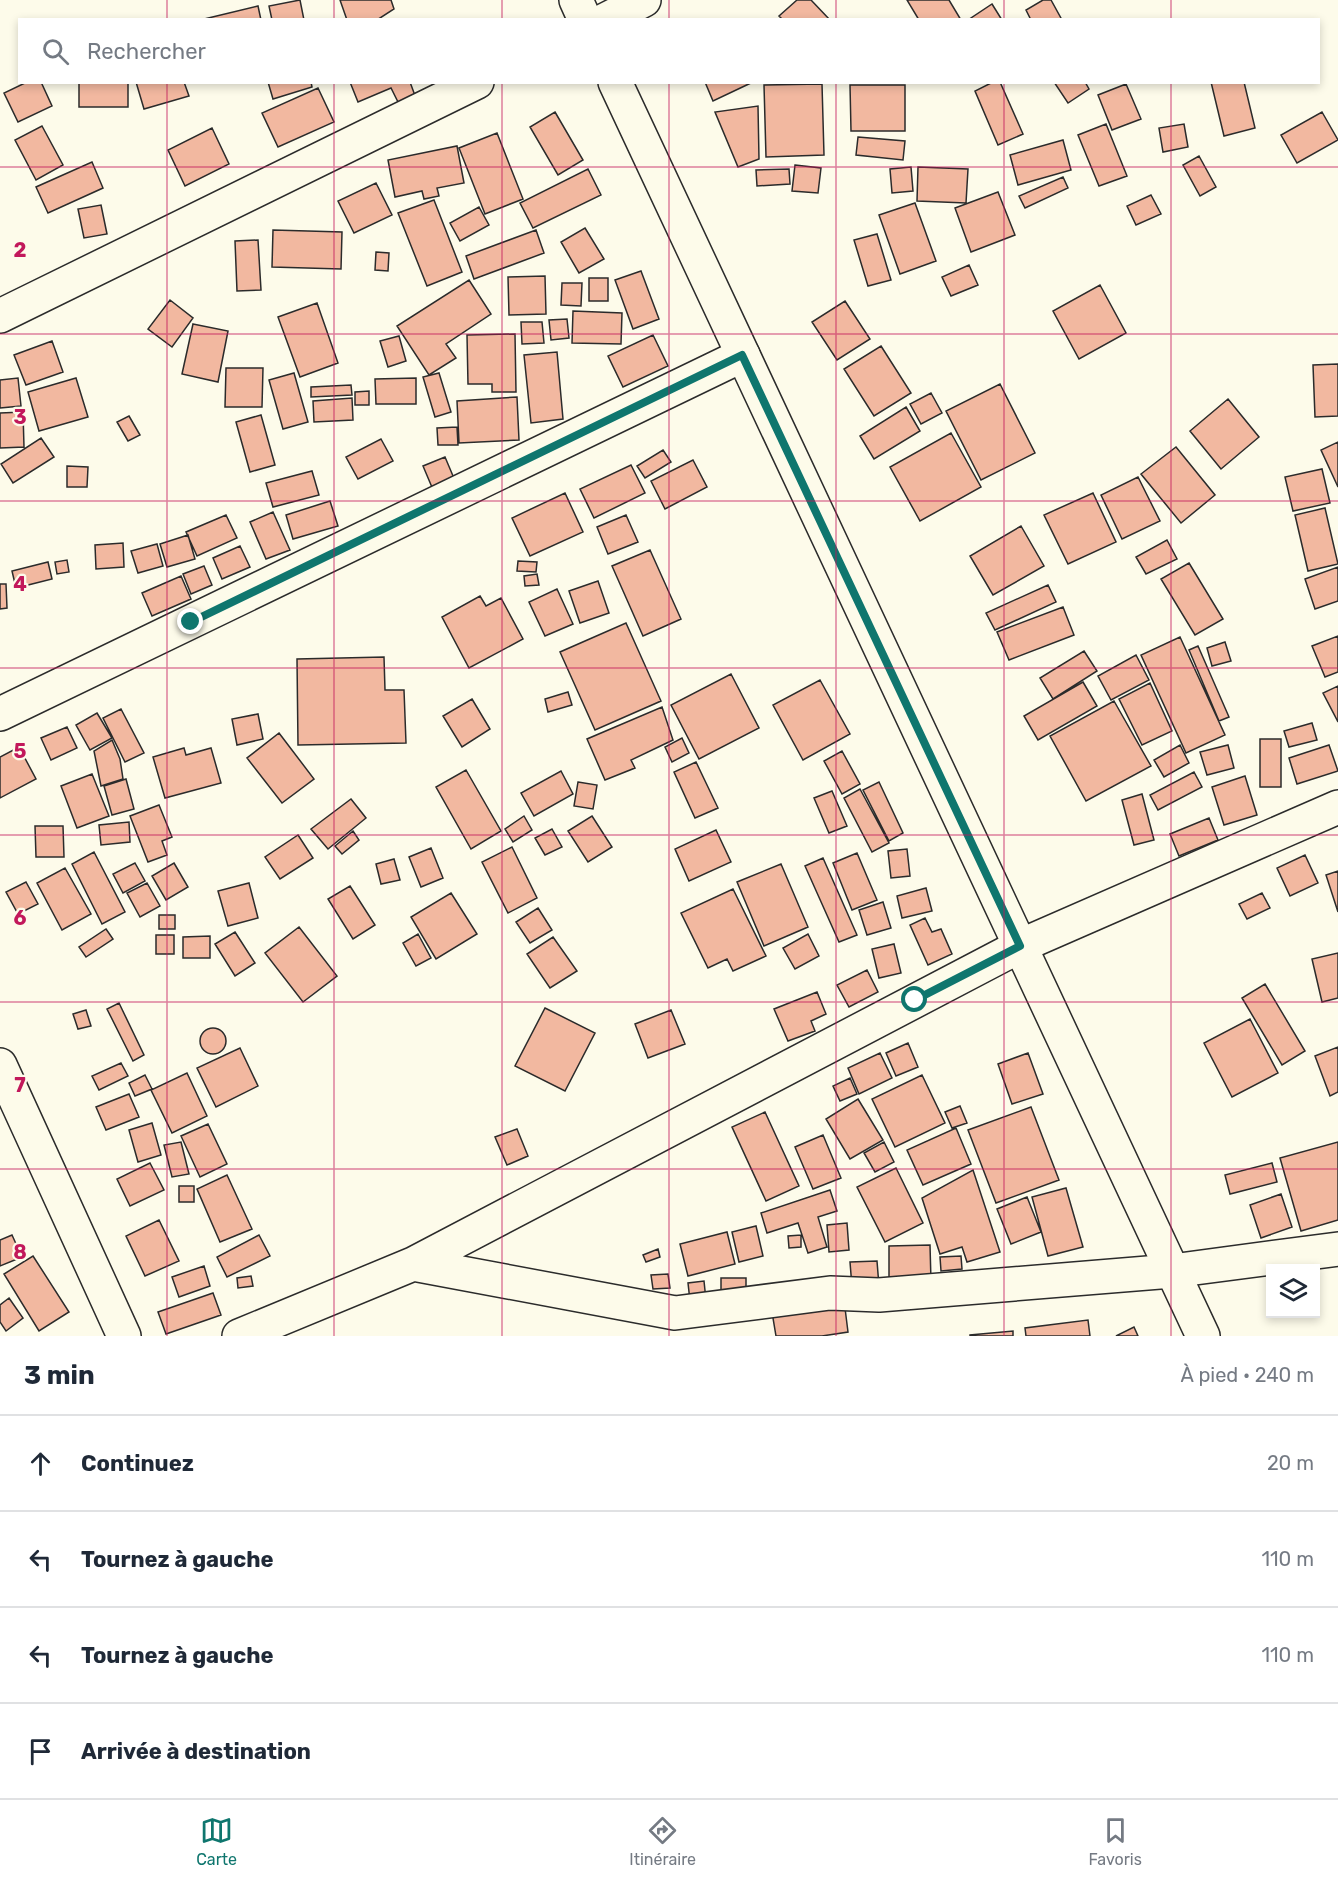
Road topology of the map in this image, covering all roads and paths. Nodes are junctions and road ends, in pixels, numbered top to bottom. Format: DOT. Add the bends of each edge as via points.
graph roads {
  1 [pos="576,0"];
  2 [pos="644,0"];
  3 [pos="584,18"];
  4 [pos="609,18"];
  5 [pos="473,84"];
  6 [pos="616,84"];
  7 [pos="0,316"];
  8 [pos="742,355"];
  9 [pos="0,714"];
  10 [pos="1338,807"];
  11 [pos="1020,946"];
  12 [pos="0,1065"];
  13 [pos="1338,1249"];
  14 [pos="413,1264"];
  15 [pos="1172,1271"];
  16 [pos="124,1336"];
  17 [pos="239,1336"];
  18 [pos="1203,1336"];
  1 -- 3 [label="street"];
  2 -- 4 [label="street"];
  5 -- 7 [label="street"];
  6 -- 8 [label="street"];
  8 -- 9 [label="street"];
  8 -- 11 [label="street"];
  10 -- 11 [label="street"];
  11 -- 14 [label="street"];
  11 -- 15 [label="street"];
  12 -- 16 [label="street"];
  13 -- 15 [label="street"];
  14 -- 15 [label="street" via="675,1313 830,1293 879,1295"];
  14 -- 17 [label="street"];
  15 -- 18 [label="street"];
}
